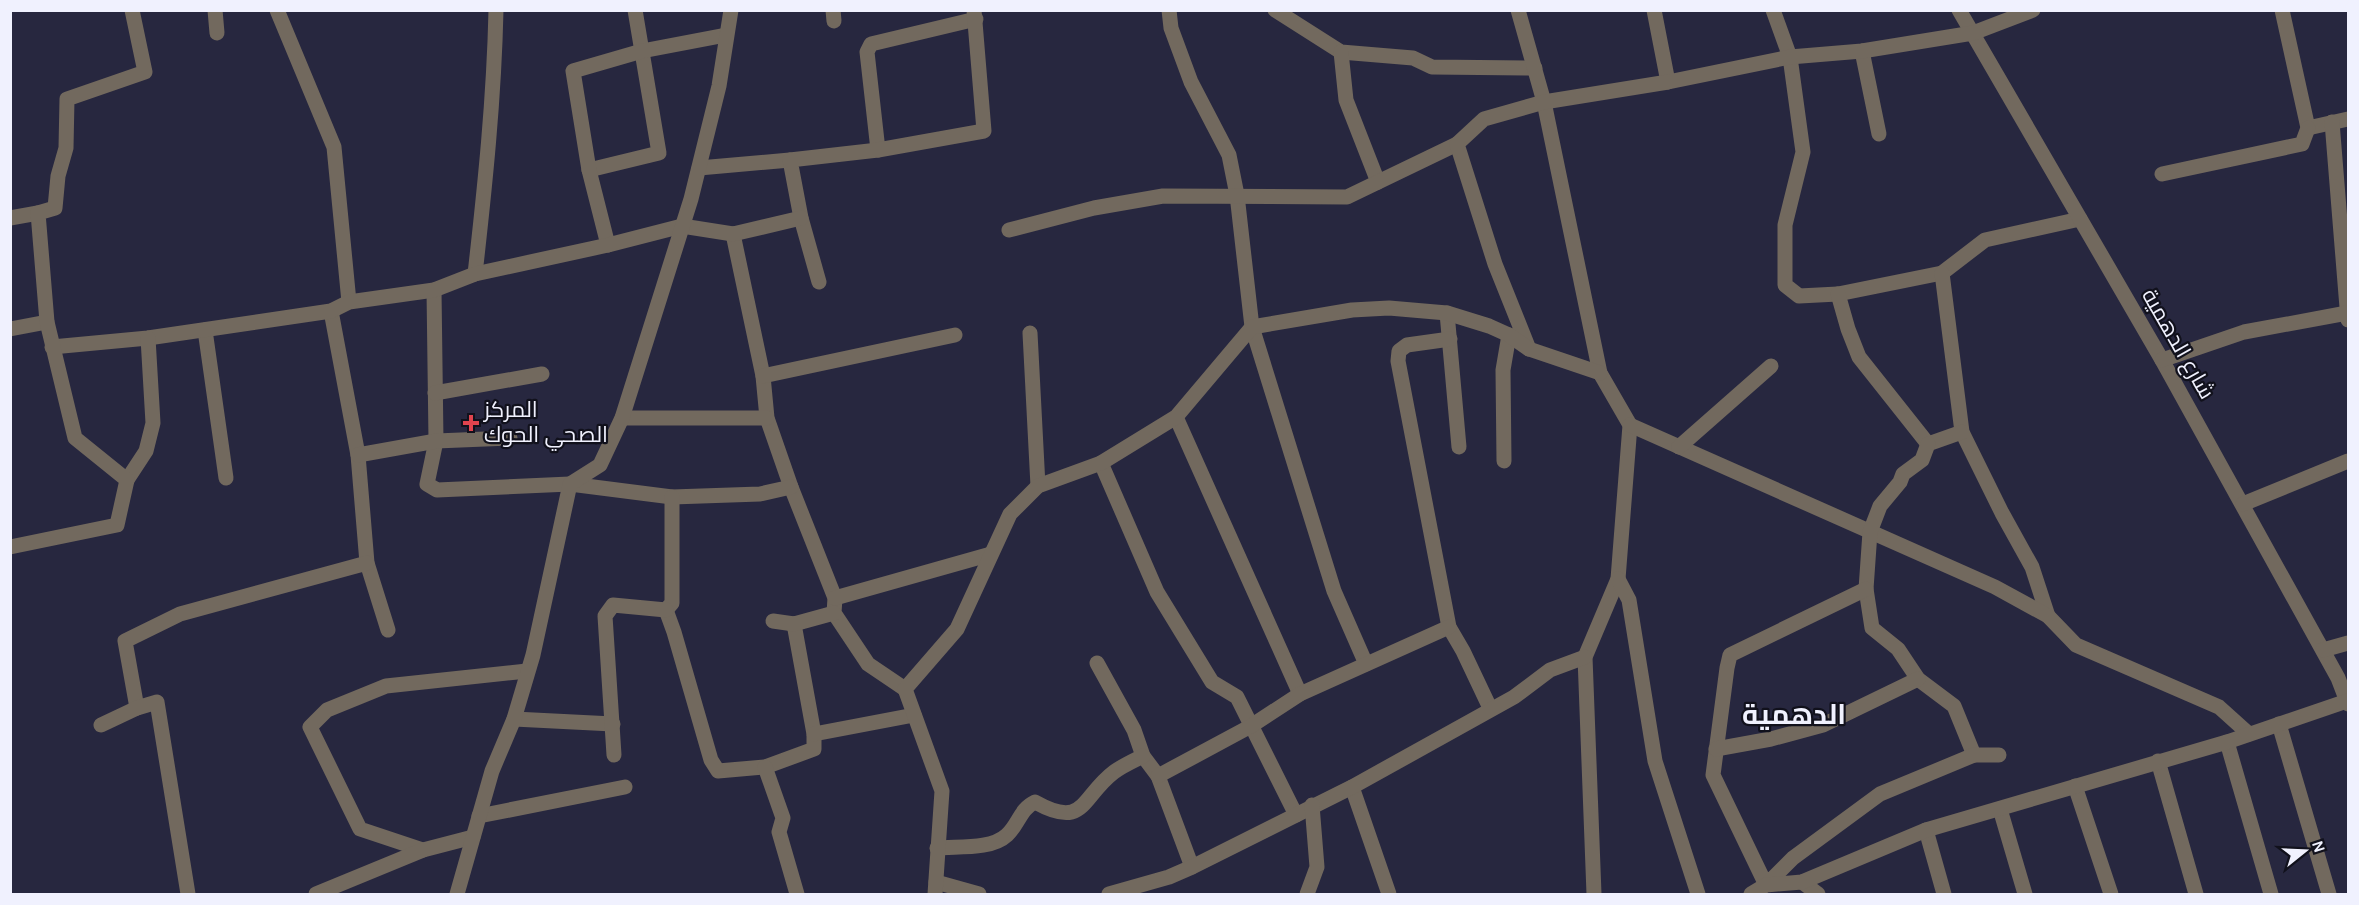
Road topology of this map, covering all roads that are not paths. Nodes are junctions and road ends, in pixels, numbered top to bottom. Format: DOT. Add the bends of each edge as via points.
graph roads {
  1 [pos="132,10"];
  2 [pos="214,10"];
  3 [pos="277,10"];
  4 [pos="496,10"];
  5 [pos="635,10"];
  6 [pos="731,10"];
  7 [pos="1169,10"];
  8 [pos="1275,10"];
  9 [pos="1518,10"];
  10 [pos="1654,10"];
  11 [pos="1773,10"];
  12 [pos="1959,10"];
  13 [pos="2033,10"];
  14 [pos="2282,10"];
  15 [pos="975,15"];
  16 [pos="217,33"];
  17 [pos="1973,33"];
  18 [pos="726,35"];
  19 [pos="642,51"];
  20 [pos="1862,51"];
  21 [pos="1341,52"];
  22 [pos="1790,57"];
  23 [pos="1535,68"];
  24 [pos="1668,82"];
  25 [pos="1544,102"];
  26 [pos="2349,119"];
  27 [pos="2332,122"];
  28 [pos="2308,128"];
  29 [pos="1879,134"];
  30 [pos="1456,144"];
  31 [pos="878,150"];
  32 [pos="790,160"];
  33 [pos="699,168"];
  34 [pos="590,170"];
  35 [pos="2162,174"];
  36 [pos="1378,182"];
  37 [pos="1236,195"];
  38 [pos="39,213"];
  39 [pos="10,218"];
  40 [pos="801,218"];
  41 [pos="2080,219"];
  42 [pos="682,226"];
  43 [pos="1009,230"];
  44 [pos="733,234"];
  45 [pos="608,245"];
  46 [pos="1942,273"];
  47 [pos="475,274"];
  48 [pos="819,282"];
  49 [pos="434,290"];
  50 [pos="1838,294"];
  51 [pos="349,302"];
  52 [pos="331,311"];
  53 [pos="1447,313"];
  54 [pos="2348,317"];
  55 [pos="47,322"];
  56 [pos="1252,327"];
  57 [pos="10,329"];
  58 [pos="205,330"];
  59 [pos="1030,333"];
  60 [pos="955,335"];
  61 [pos="1509,335"];
  62 [pos="148,338"];
  63 [pos="1450,339"];
  64 [pos="52,347"];
  65 [pos="1529,349"];
  66 [pos="2163,360"];
  67 [pos="1771,366"];
  68 [pos="1600,373"];
  69 [pos="542,374"];
  70 [pos="763,376"];
  71 [pos="435,393"];
  72 [pos="1176,417"];
  73 [pos="622,418"];
  74 [pos="767,418"];
  75 [pos="1630,425"];
  76 [pos="1962,432"];
  77 [pos="510,438"];
  78 [pos="436,441"];
  79 [pos="1928,444"];
  80 [pos="1459,447"];
  81 [pos="1679,447"];
  82 [pos="358,455"];
  83 [pos="1504,461"];
  84 [pos="2349,461"];
  85 [pos="1101,464"];
  86 [pos="226,478"];
  87 [pos="127,480"];
  88 [pos="570,484"];
  89 [pos="1038,486"];
  90 [pos="791,487"];
  91 [pos="672,497"];
  92 [pos="2243,504"];
  93 [pos="1870,532"];
  94 [pos="10,547"];
  95 [pos="991,554"];
  96 [pos="367,563"];
  97 [pos="1618,579"];
  98 [pos="1866,589"];
  99 [pos="834,605"];
  100 [pos="666,610"];
  101 [pos="2048,616"];
  102 [pos="773,621"];
  103 [pos="795,624"];
  104 [pos="1449,627"];
  105 [pos="388,630"];
  106 [pos="2349,643"];
  107 [pos="2323,650"];
  108 [pos="1585,657"];
  109 [pos="1096,663"];
  110 [pos="1366,664"];
  111 [pos="527,671"];
  112 [pos="1918,679"];
  113 [pos="905,689"];
  114 [pos="1300,694"];
  115 [pos="2348,703"];
  116 [pos="137,708"];
  117 [pos="1490,708"];
  118 [pos="914,715"];
  119 [pos="514,719"];
  120 [pos="613,724"];
  121 [pos="2279,724"];
  122 [pos="101,725"];
  123 [pos="1251,726"];
  124 [pos="814,734"];
  125 [pos="2250,734"];
  126 [pos="2227,742"];
  127 [pos="1716,749"];
  128 [pos="614,755"];
  129 [pos="1974,755"];
  130 [pos="1999,755"];
  131 [pos="1143,756"];
  132 [pos="2158,761"];
  133 [pos="765,767"];
  134 [pos="1158,776"];
  135 [pos="2075,786"];
  136 [pos="625,787"];
  137 [pos="1352,787"];
  138 [pos="1312,805"];
  139 [pos="2000,809"];
  140 [pos="1296,815"];
  141 [pos="479,816"];
  142 [pos="1926,830"];
  143 [pos="472,837"];
  144 [pos="937,848"];
  145 [pos="423,850"];
  146 [pos="1192,867"];
  147 [pos="1802,882"];
  148 [pos="1766,885"];
  149 [pos="936,888"];
  150 [pos="188,894"];
  151 [pos="316,894"];
  152 [pos="457,894"];
  153 [pos="797,894"];
  154 [pos="979,894"];
  155 [pos="1109,894"];
  156 [pos="1307,894"];
  157 [pos="1389,894"];
  158 [pos="1594,894"];
  159 [pos="1698,894"];
  160 [pos="1751,894"];
  161 [pos="1818,894"];
  162 [pos="1944,894"];
  163 [pos="2025,894"];
  164 [pos="2111,894"];
  165 [pos="2196,894"];
  166 [pos="2271,894"];
  167 [pos="2328,894"];
  1 -- 38 [label="street" via="145,72 67,99 66,148 55,208"];
  2 -- 16 [label="street"];
  3 -- 51 [label="street" via="334,147"];
  4 -- 47 [label="street" via="488,166"];
  5 -- 19 [label="street"];
  6 -- 18 [label="street"];
  7 -- 37 [label="street" via="1171,28 1191,82 1228,155"];
  8 -- 21 [label="street"];
  9 -- 23 [label="street"];
  10 -- 24 [label="street"];
  11 -- 22 [label="street"];
  12 -- 17 [label="street, شارع الدهمية"];
  13 -- 17 [label="street"];
  14 -- 28 [label="street"];
  15 -- 31 [label="street" via="871,44 867,52"];
  15 -- 31 [label="street" via="984,131"];
  17 -- 20 [label="street"];
  17 -- 41 [label="street, شارع الدهمية"];
  18 -- 19 [label="street"];
  18 -- 33 [label="street" via="719,86"];
  19 -- 34 [label="street" via="573,71"];
  19 -- 34 [label="street" via="660,153"];
  20 -- 22 [label="street"];
  20 -- 29 [label="street"];
  21 -- 23 [label="street" via="1413,58 1432,67"];
  21 -- 36 [label="street" via="1346,100"];
  22 -- 24 [label="street"];
  22 -- 50 [label="street" via="1803,152 1785,225 1785,285 1800,296"];
  23 -- 25 [label="street"];
  24 -- 25 [label="street"];
  25 -- 30 [label="street" via="1484,119"];
  25 -- 68 [label="street"];
  26 -- 27 [label="street"];
  27 -- 28 [label="street"];
  27 -- 54 [label="street"];
  28 -- 35 [label="street" via="2301,144"];
  30 -- 36 [label="street"];
  30 -- 65 [label="street"];
  31 -- 32 [label="street"];
  32 -- 33 [label="street"];
  32 -- 40 [label="street"];
  33 -- 42 [label="street"];
  34 -- 45 [label="street"];
  36 -- 37 [label="street" via="1347,197"];
  37 -- 43 [label="street" via="1163,196 1094,208"];
  37 -- 56 [label="street"];
  38 -- 39 [label="street"];
  38 -- 55 [label="street"];
  40 -- 44 [label="street"];
  40 -- 48 [label="street"];
  41 -- 46 [label="street" via="1984,240"];
  41 -- 66 [label="street, شارع الدهمية"];
  42 -- 44 [label="street"];
  42 -- 45 [label="street"];
  42 -- 73 [label="street"];
  44 -- 70 [label="street"];
  45 -- 47 [label="street"];
  46 -- 50 [label="street"];
  46 -- 76 [label="street"];
  47 -- 49 [label="street"];
  49 -- 51 [label="street"];
  49 -- 71 [label="street"];
  50 -- 79 [label="street" via="1859,357"];
  51 -- 52 [label="street"];
  52 -- 58 [label="street"];
  52 -- 82 [label="street"];
  53 -- 56 [label="street" via="1389,308 1352,310"];
  53 -- 61 [label="street"];
  53 -- 63 [label="street"];
  54 -- 66 [label="street" via="2244,332"];
  55 -- 57 [label="street"];
  55 -- 64 [label="street"];
  56 -- 72 [label="street"];
  56 -- 110 [label="street" via="1334,591"];
  58 -- 62 [label="street"];
  58 -- 86 [label="street"];
  59 -- 89 [label="street"];
  60 -- 70 [label="street"];
  61 -- 65 [label="street"];
  61 -- 83 [label="street" via="1503,370"];
  62 -- 64 [label="street"];
  62 -- 87 [label="street" via="153,423 146,451"];
  63 -- 80 [label="street"];
  63 -- 104 [label="street" via="1407,345 1399,351 1398,361"];
  64 -- 87 [label="street" via="75,438"];
  65 -- 68 [label="street"];
  66 -- 92 [label="street, شارع الدهمية"];
  67 -- 81 [label="street"];
  68 -- 75 [label="street"];
  69 -- 71 [label="street"];
  70 -- 74 [label="street"];
  71 -- 78 [label="street"];
  72 -- 85 [label="street"];
  72 -- 114 [label="street"];
  73 -- 74 [label="street"];
  73 -- 88 [label="street" via="600,465"];
  74 -- 90 [label="street"];
  75 -- 81 [label="street"];
  75 -- 97 [label="street"];
  76 -- 79 [label="street"];
  76 -- 101 [label="street" via="2032,567"];
  77 -- 78 [label="street"];
  78 -- 82 [label="street"];
  78 -- 88 [label="street" via="427,484 437,490"];
  79 -- 93 [label="street" via="1922,460 1903,474 1880,506"];
  81 -- 93 [label="street"];
  82 -- 96 [label="street"];
  84 -- 92 [label="street"];
  85 -- 89 [label="street"];
  85 -- 123 [label="street" via="1157,592 1212,682 1237,697"];
  87 -- 94 [label="street" via="117,525"];
  88 -- 91 [label="street"];
  88 -- 111 [label="street"];
  89 -- 95 [label="street" via="1010,514"];
  90 -- 91 [label="street" via="760,494"];
  90 -- 99 [label="street"];
  91 -- 100 [label="street" via="672,603"];
  92 -- 107 [label="street, شارع الدهمية"];
  93 -- 98 [label="street"];
  93 -- 101 [label="street" via="1995,587"];
  95 -- 99 [label="street"];
  95 -- 113 [label="street" via="957,629"];
  96 -- 105 [label="street"];
  96 -- 116 [label="street" via="180,614 125,641"];
  97 -- 108 [label="street"];
  97 -- 159 [label="street" via="1629,600 1655,761"];
  98 -- 112 [label="street" via="1872,628 1898,649"];
  98 -- 127 [label="street" via="1730,655"];
  99 -- 103 [label="street"];
  99 -- 113 [label="street" via="868,664"];
  100 -- 120 [label="street" via="612,605 605,616"];
  100 -- 133 [label="street" via="711,760 718,771"];
  101 -- 125 [label="street" via="2076,645 2219,707"];
  102 -- 103 [label="street"];
  103 -- 124 [label="street"];
  104 -- 110 [label="street"];
  104 -- 117 [label="street"];
  106 -- 107 [label="street"];
  107 -- 115 [label="street, شارع الدهمية"];
  108 -- 117 [label="street" via="1550,670 1514,697"];
  108 -- 158 [label="street"];
  109 -- 131 [label="street" via="1134,730"];
  110 -- 114 [label="street"];
  111 -- 119 [label="street"];
  111 -- 145 [label="street" via="386,686 327,710 310,727 360,829"];
  112 -- 127 [label="street" via="1823,725"];
  112 -- 129 [label="street" via="1954,706"];
  113 -- 118 [label="street"];
  114 -- 123 [label="street"];
  115 -- 121 [label="street"];
  116 -- 122 [label="street"];
  116 -- 150 [label="street" via="157,702"];
  117 -- 137 [label="street"];
  118 -- 124 [label="street"];
  118 -- 144 [label="street" via="942,791"];
  119 -- 120 [label="street"];
  119 -- 141 [label="street" via="492,771"];
  120 -- 128 [label="street"];
  121 -- 125 [label="street"];
  121 -- 167 [label="street"];
  123 -- 134 [label="street"];
  123 -- 140 [label="street"];
  124 -- 133 [label="street" via="814,749"];
  125 -- 126 [label="street"];
  126 -- 132 [label="street"];
  126 -- 166 [label="street"];
  127 -- 148 [label="street" via="1713,775"];
  129 -- 130 [label="street"];
  129 -- 148 [label="street" via="1880,794 1793,858"];
  131 -- 134 [label="street"];
  131 -- 144 [label="street" via="1114,772 1070,813 1054,813 1035,802 1027,806 1007,835 991,843"];
  132 -- 135 [label="street"];
  132 -- 165 [label="street"];
  133 -- 153 [label="street" via="783,818 779,832"];
  134 -- 146 [label="street"];
  135 -- 139 [label="street"];
  135 -- 164 [label="street"];
  136 -- 141 [label="street"];
  137 -- 138 [label="street"];
  137 -- 157 [label="street"];
  138 -- 140 [label="street"];
  138 -- 156 [label="street" via="1317,867"];
  139 -- 142 [label="street"];
  139 -- 163 [label="street"];
  140 -- 146 [label="street"];
  141 -- 143 [label="street"];
  142 -- 147 [label="street"];
  142 -- 162 [label="street"];
  143 -- 145 [label="street"];
  143 -- 152 [label="street"];
  144 -- 149 [label="street"];
  145 -- 151 [label="street"];
  146 -- 155 [label="street"];
  147 -- 148 [label="street"];
  147 -- 161 [label="street"];
  148 -- 160 [label="street"];
  149 -- 154 [label="street"];
}
